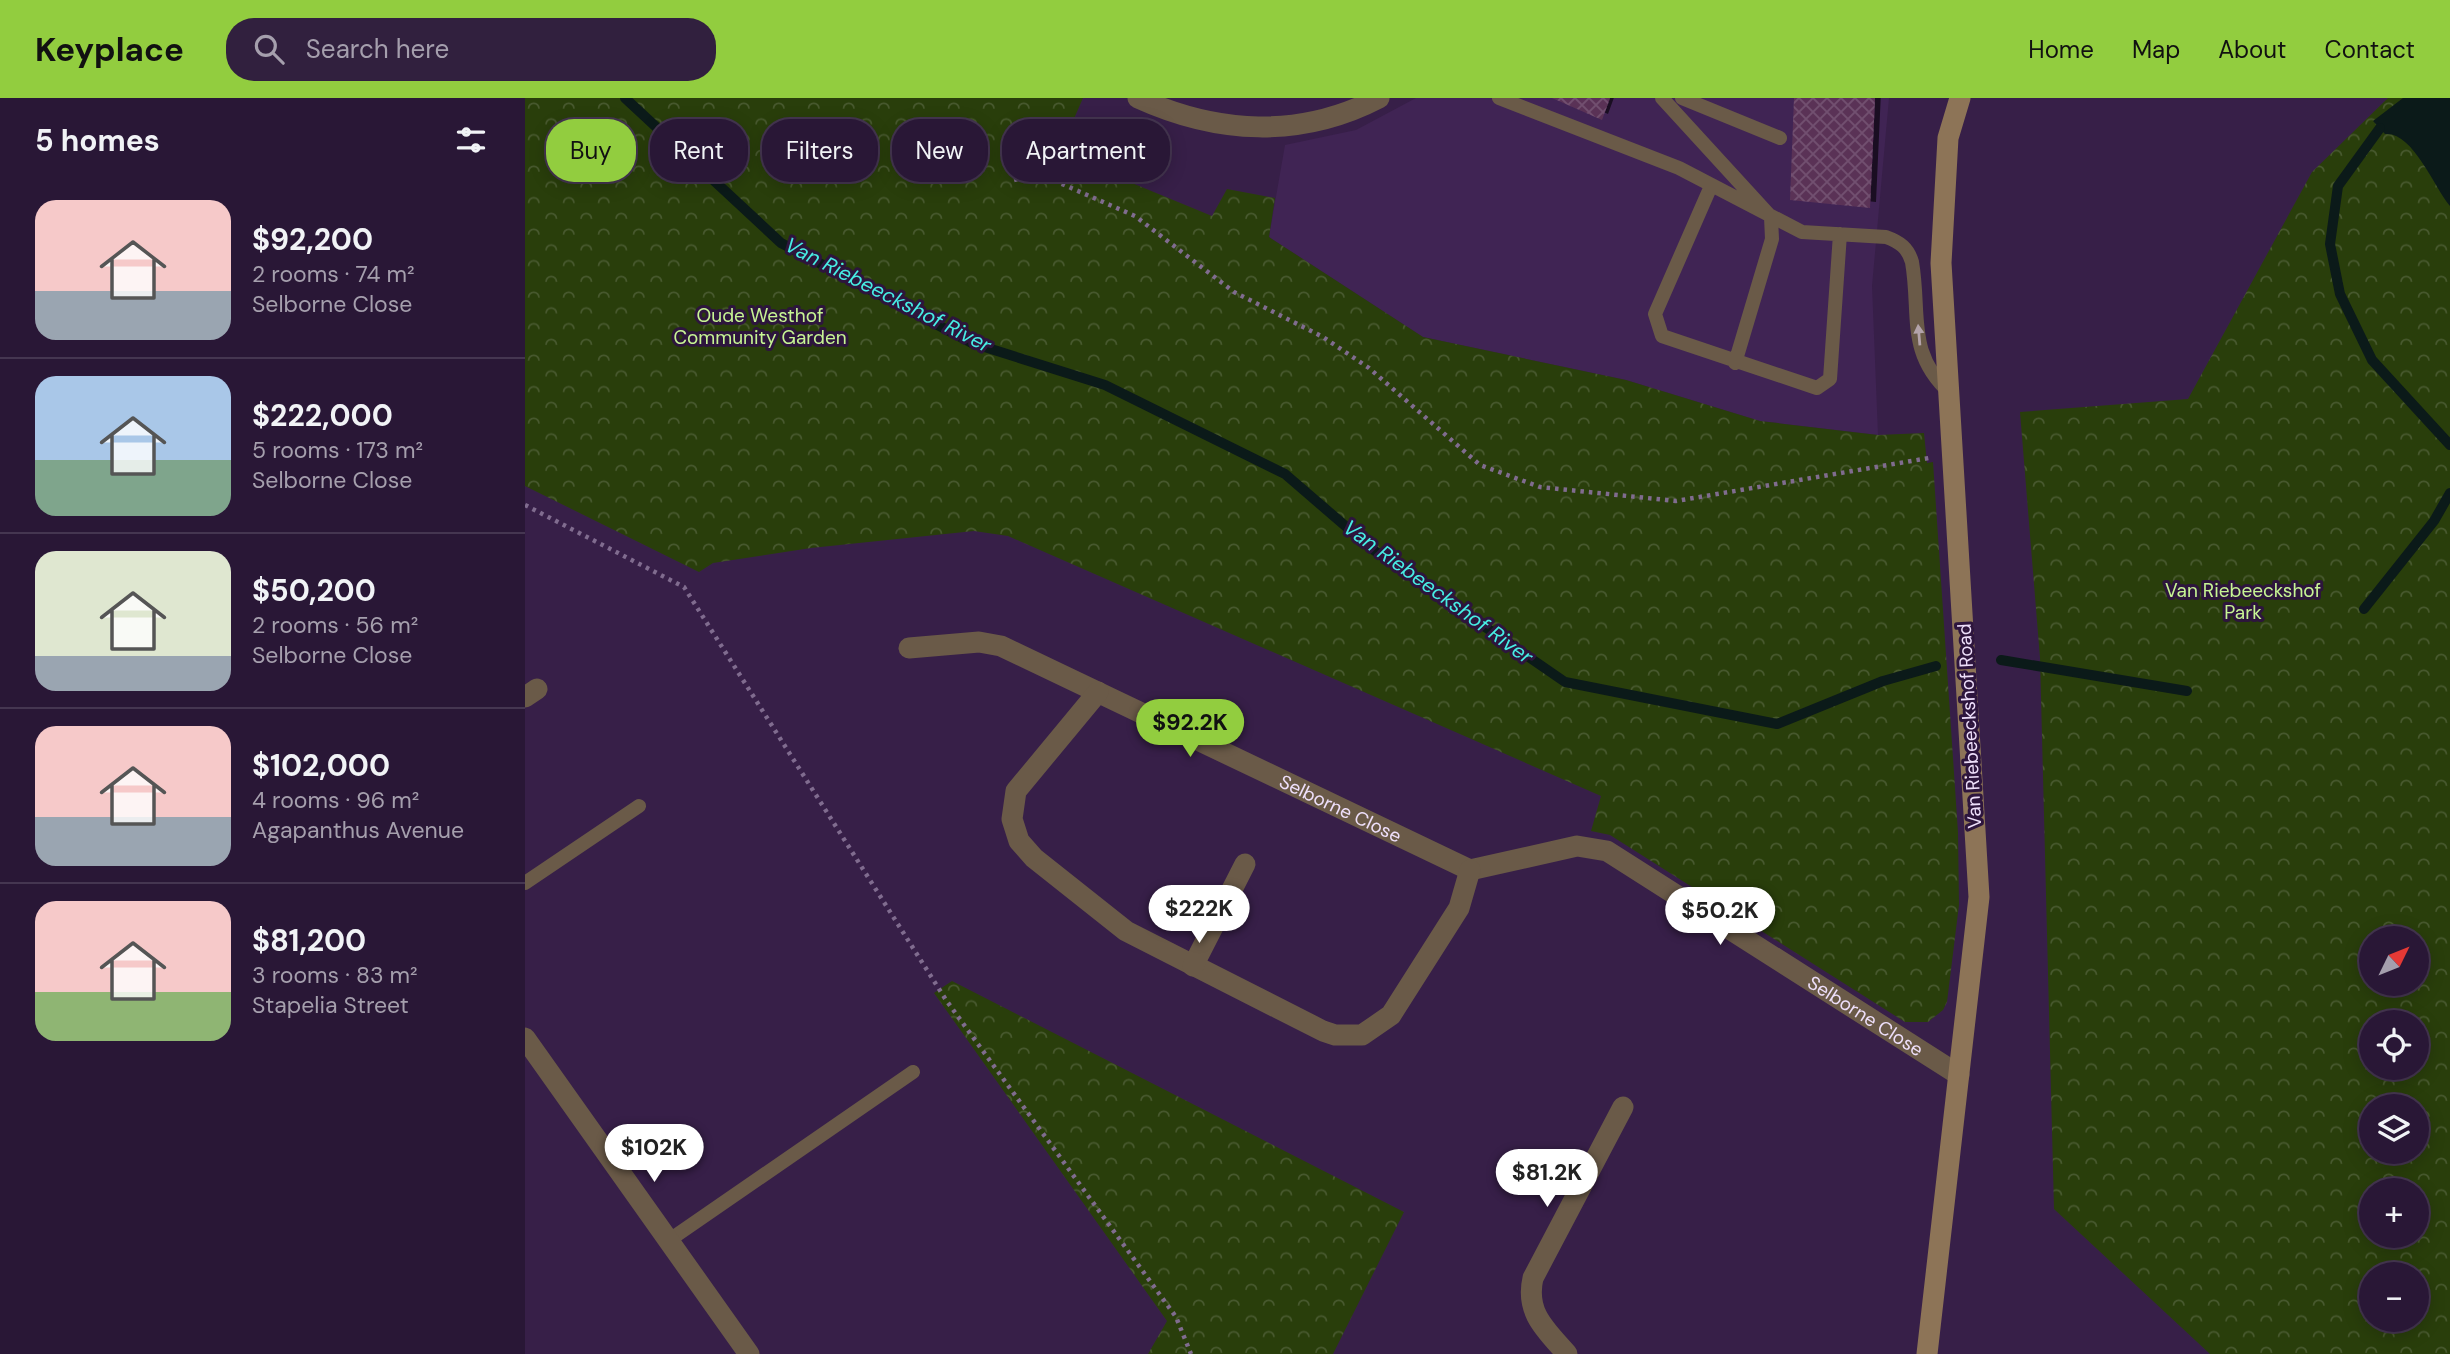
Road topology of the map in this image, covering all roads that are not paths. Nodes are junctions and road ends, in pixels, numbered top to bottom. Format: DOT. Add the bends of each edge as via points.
graph roads {
  1 [pos="1138,98"];
  2 [pos="1379,98"];
  3 [pos="1499,98"];
  4 [pos="1662,98"];
  5 [pos="1682,98"];
  6 [pos="1960,98"];
  7 [pos="1780,138"];
  8 [pos="1710,186"];
  9 [pos="1771,217"];
  10 [pos="1840,234"];
  11 [pos="1735,362"];
  12 [pos="1950,393"];
  13 [pos="909,648"];
  14 [pos="1098,692"];
  15 [pos="639,806"];
  16 [pos="1245,864"];
  17 [pos="1470,870"];
  18 [pos="525,883"];
  19 [pos="1193,966"];
  20 [pos="525,1038"];
  21 [pos="913,1072"];
  22 [pos="1959,1075"];
  23 [pos="1623,1107"];
  24 [pos="668,1241"];
  25 [pos="749,1354"];
  26 [pos="1567,1354"];
  27 [pos="1927,1354"];
  1 -- 2 [label="street" via="1213,124 1266,128 1313,122"];
  3 -- 8 [label="lane" via="1679,168"];
  4 -- 9 [label="lane"];
  5 -- 7 [label="lane"];
  6 -- 12 [label="street, Van Riebeeckshof Road" via="1948,138 1941,263"];
  8 -- 9 [label="lane"];
  8 -- 11 [label="lane" via="1655,314 1662,337"];
  9 -- 10 [label="lane" via="1802,232"];
  9 -- 11 [label="lane" via="1772,239"];
  10 -- 11 [label="lane" via="1830,379 1826,384 1817,388"];
  12 -- 10 [label="lane, one-way" via="1922,356 1910,254 1886,237"];
  12 -- 22 [label="street, Van Riebeeckshof Road" via="1979,897"];
  13 -- 14 [label="street, Selborne Close" via="990,643"];
  14 -- 17 [label="street, Selborne Close"];
  14 -- 19 [label="street" via="1023,780 1013,805 1014,830 1034,858 1126,931"];
  15 -- 18 [label="lane"];
  16 -- 19 [label="street"];
  17 -- 19 [label="street" via="1459,908 1391,1015 1362,1035 1323,1031"];
  17 -- 22 [label="street, Selborne Close" via="1577,846 1607,851"];
  20 -- 24 [label="street"];
  21 -- 24 [label="lane"];
  22 -- 27 [label="street, Van Riebeeckshof Road"];
  23 -- 26 [label="street" via="1533,1278 1530,1300 1536,1319"];
  24 -- 25 [label="street"];
}
